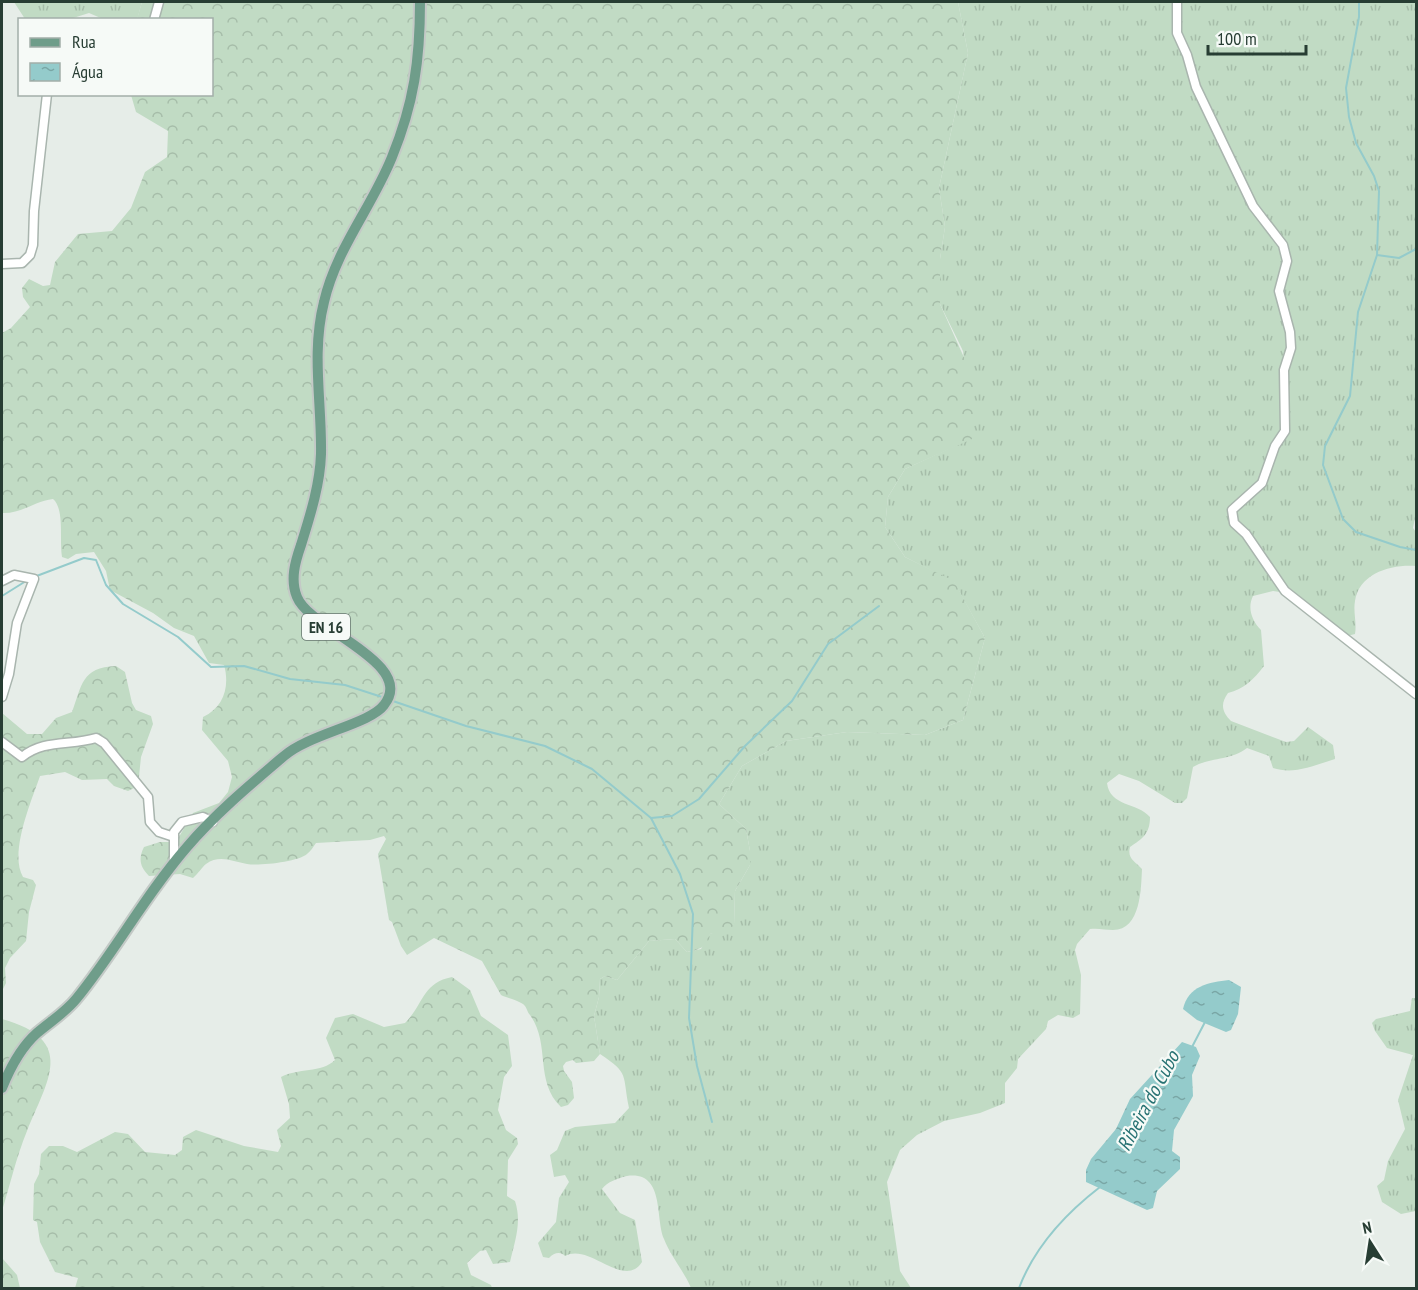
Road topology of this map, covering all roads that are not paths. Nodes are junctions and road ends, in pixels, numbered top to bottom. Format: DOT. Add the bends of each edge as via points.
graph roads {
  1 [pos="159,2"];
  2 [pos="420,2"];
  3 [pos="1177,2"];
  4 [pos="155,18"];
  5 [pos="47,96"];
  6 [pos="2,264"];
  7 [pos="2,581"];
  8 [pos="1416,694"];
  9 [pos="2,697"];
  10 [pos="2,742"];
  11 [pos="213,822"];
  12 [pos="174,837"];
  13 [pos="174,863"];
  14 [pos="2,1088"];
  1 -- 4 [label="street"];
  2 -- 11 [label="main road, EN 16" via="420,57 392,159 339,257 324,301 316,351 321,459 293,578 298,600 314,619 380,664 387,674 389,695 384,706 373,714 311,738 287,753"];
  3 -- 8 [label="street" via="1177,33 1196,87 1254,206 1283,245 1287,261 1278,291 1291,348 1284,370 1285,431 1275,446 1262,483 1232,510 1234,523 1285,591"];
  5 -- 6 [label="street" via="33,245 22,263"];
  7 -- 9 [label="street" via="14,575 34,579 17,623"];
  10 -- 12 [label="street" via="22,757 44,744 96,738 148,797 150,822 159,832"];
  11 -- 12 [label="street" via="203,817 191,818 182,822"];
  11 -- 13 [label="main road, EN 16"];
  12 -- 13 [label="street"];
  13 -- 14 [label="main road, EN 16" via="79,996 23,1048"];
}
